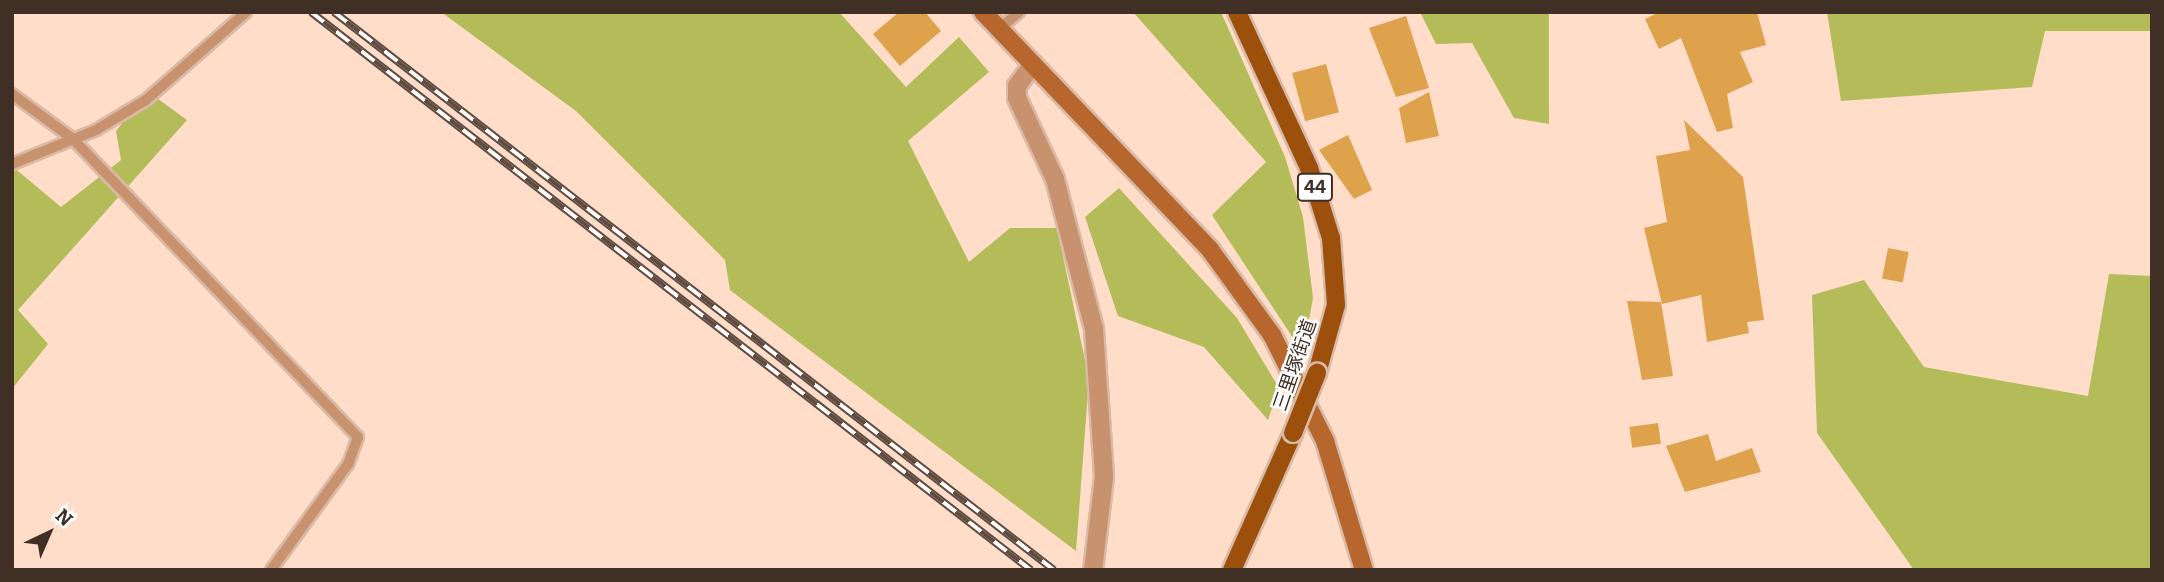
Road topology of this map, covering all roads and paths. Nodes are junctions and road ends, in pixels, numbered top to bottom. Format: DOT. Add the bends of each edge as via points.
graph roads {
  1 [pos="246,12"];
  2 [pos="983,12"];
  3 [pos="1020,12"];
  4 [pos="1237,12"];
  5 [pos="999,29"];
  6 [pos="1033,64"];
  7 [pos="12,94"];
  8 [pos="73,139"];
  9 [pos="12,164"];
  10 [pos="271,570"];
  11 [pos="1093,570"];
  12 [pos="1232,570"];
  13 [pos="1364,570"];
  1 -- 8 [label="lane" via="146,100"];
  2 -- 5 [label="street"];
  3 -- 5 [label="lane"];
  4 -- 12 [label="main road, 三里塚街道 / 44, bridge" via="1309,168 1331,238 1336,305 1317,373"];
  5 -- 6 [label="street"];
  6 -- 11 [label="street" via="1017,86 1017,98 1055,179 1094,329 1104,477"];
  6 -- 13 [label="street" via="1211,251 1272,335 1325,441"];
  7 -- 8 [label="lane"];
  8 -- 9 [label="lane"];
  8 -- 10 [label="lane" via="358,437 348,464"];
}
